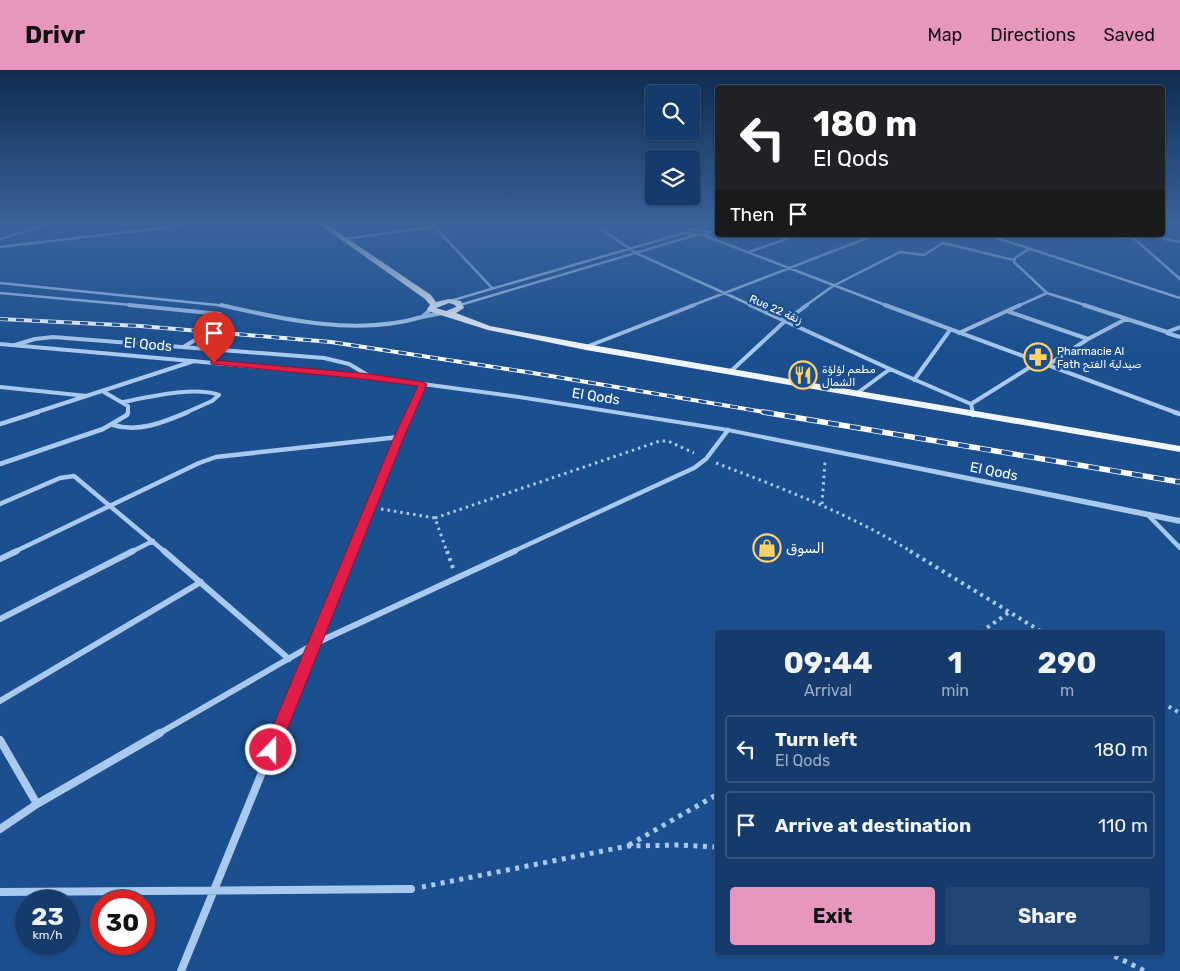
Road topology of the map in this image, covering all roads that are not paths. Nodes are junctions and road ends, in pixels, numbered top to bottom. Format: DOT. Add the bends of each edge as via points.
graph roads {
  1 [pos="384,266"];
  2 [pos="471,266"];
  3 [pos="567,266"];
  4 [pos="594,266"];
  5 [pos="663,266"];
  6 [pos="784,266"];
  7 [pos="794,266"];
  8 [pos="872,266"];
  9 [pos="1019,266"];
  10 [pos="1082,266"];
  11 [pos="1165,266"];
  12 [pos="789,268"];
  13 [pos="1180,279"];
  14 [pos="0,283"];
  15 [pos="833,286"];
  16 [pos="492,288"];
  17 [pos="0,293"];
  18 [pos="1047,293"];
  19 [pos="721,294"];
  20 [pos="428,297"];
  21 [pos="1180,298"];
  22 [pos="446,302"];
  23 [pos="433,307"];
  24 [pos="459,308"];
  25 [pos="1007,311"];
  26 [pos="445,313"];
  27 [pos="422,317"];
  28 [pos="468,320"];
  29 [pos="1126,320"];
  30 [pos="219,322"];
  31 [pos="784,322"];
  32 [pos="1180,327"];
  33 [pos="950,330"];
  34 [pos="1167,332"];
  35 [pos="959,333"];
  36 [pos="1180,337"];
  37 [pos="1088,339"];
  38 [pos="195,340"];
  39 [pos="0,344"];
  40 [pos="15,345"];
  41 [pos="184,346"];
  42 [pos="586,347"];
  43 [pos="194,361"];
  44 [pos="1038,362"];
  45 [pos="1048,365"];
  46 [pos="890,370"];
  47 [pos="730,372"];
  48 [pos="371,377"];
  49 [pos="914,380"];
  50 [pos="423,384"];
  51 [pos="1,387"];
  52 [pos="104,392"];
  53 [pos="856,394"];
  54 [pos="91,396"];
  55 [pos="123,402"];
  56 [pos="972,410"];
  57 [pos="1179,413"];
  58 [pos="0,424"];
  59 [pos="113,425"];
  60 [pos="728,430"];
  61 [pos="399,437"];
  62 [pos="1180,449"];
  63 [pos="0,464"];
  64 [pos="0,504"];
  65 [pos="110,507"];
  66 [pos="1148,515"];
  67 [pos="1180,521"];
  68 [pos="153,541"];
  69 [pos="1180,548"];
  70 [pos="0,559"];
  71 [pos="202,582"];
  72 [pos="0,620"];
  73 [pos="314,644"];
  74 [pos="289,659"];
  75 [pos="0,701"];
  76 [pos="0,740"];
  77 [pos="37,804"];
  78 [pos="0,829"];
  79 [pos="411,889"];
  80 [pos="213,891"];
  81 [pos="0,892"];
  82 [pos="181,971"];
  1 -- 20 [label="main road"];
  2 -- 16 [label="street"];
  3 -- 16 [label="street"];
  4 -- 24 [label="street"];
  5 -- 19 [label="street, Rue 22 زنقة"];
  6 -- 12 [label="street"];
  7 -- 12 [label="street"];
  8 -- 15 [label="street"];
  9 -- 18 [label="street"];
  10 -- 21 [label="street"];
  11 -- 13 [label="street"];
  12 -- 15 [label="street"];
  12 -- 19 [label="street"];
  14 -- 27 [label="street" via="221,305 267,316 333,324 402,324"];
  15 -- 31 [label="street"];
  15 -- 33 [label="street"];
  16 -- 22 [label="street"];
  17 -- 30 [label="street" via="214,313 220,314"];
  18 -- 25 [label="street"];
  18 -- 29 [label="street"];
  19 -- 31 [label="street, Rue 22 زنقة"];
  19 -- 42 [label="street"];
  20 -- 22 [label="main road"];
  20 -- 23 [label="main road"];
  22 -- 23 [label="main road"];
  22 -- 24 [label="main road"];
  23 -- 26 [label="main road"];
  23 -- 27 [label="street"];
  24 -- 26 [label="main road"];
  24 -- 28 [label="main road"];
  25 -- 35 [label="street"];
  25 -- 37 [label="street"];
  26 -- 27 [label="street"];
  26 -- 28 [label="main road"];
  28 -- 42 [label="main road" via="488,328"];
  29 -- 34 [label="street"];
  29 -- 37 [label="street"];
  31 -- 46 [label="street, Rue 22 زنقة"];
  31 -- 47 [label="street"];
  32 -- 34 [label="street"];
  33 -- 35 [label="street"];
  33 -- 49 [label="street"];
  34 -- 36 [label="street"];
  35 -- 44 [label="street"];
  37 -- 45 [label="street"];
  38 -- 41 [label="street"];
  39 -- 40 [label="street, El Qods"];
  40 -- 41 [label="street" via="53,337"];
  40 -- 43 [label="street, El Qods"];
  41 -- 48 [label="street" via="332,360 349,364"];
  42 -- 47 [label="main road"];
  43 -- 48 [label="street, El Qods"];
  43 -- 52 [label="street"];
  44 -- 45 [label="street"];
  44 -- 56 [label="street"];
  45 -- 57 [label="street"];
  46 -- 49 [label="street, Rue 22 زنقة"];
  46 -- 53 [label="street"];
  47 -- 53 [label="main road"];
  48 -- 50 [label="street, El Qods"];
  49 -- 56 [label="street, Rue 22 زنقة"];
  50 -- 60 [label="street, El Qods" via="520,396"];
  50 -- 61 [label="street"];
  51 -- 54 [label="street"];
  52 -- 54 [label="street"];
  52 -- 55 [label="street"];
  53 -- 56 [label="main road"];
  54 -- 58 [label="street"];
  55 -- 59 [label="street" via="129,409 127,415"];
  55 -- 59 [label="street" via="185,393 216,392 219,395 212,401 145,426 125,429"];
  56 -- 62 [label="main road"];
  59 -- 63 [label="street"];
  60 -- 66 [label="street, El Qods"];
  60 -- 73 [label="street" via="706,459 694,468"];
  61 -- 65 [label="street" via="216,457"];
  61 -- 73 [label="street"];
  64 -- 65 [label="street" via="74,476"];
  65 -- 68 [label="street"];
  65 -- 70 [label="street"];
  66 -- 67 [label="street, El Qods"];
  66 -- 69 [label="street"];
  68 -- 71 [label="street"];
  68 -- 72 [label="street"];
  71 -- 74 [label="street"];
  71 -- 75 [label="street"];
  73 -- 74 [label="street"];
  73 -- 80 [label="street"];
  74 -- 77 [label="street"];
  76 -- 77 [label="street"];
  77 -- 78 [label="street"];
  79 -- 80 [label="street"];
  80 -- 81 [label="street"];
  80 -- 82 [label="street"];
}
